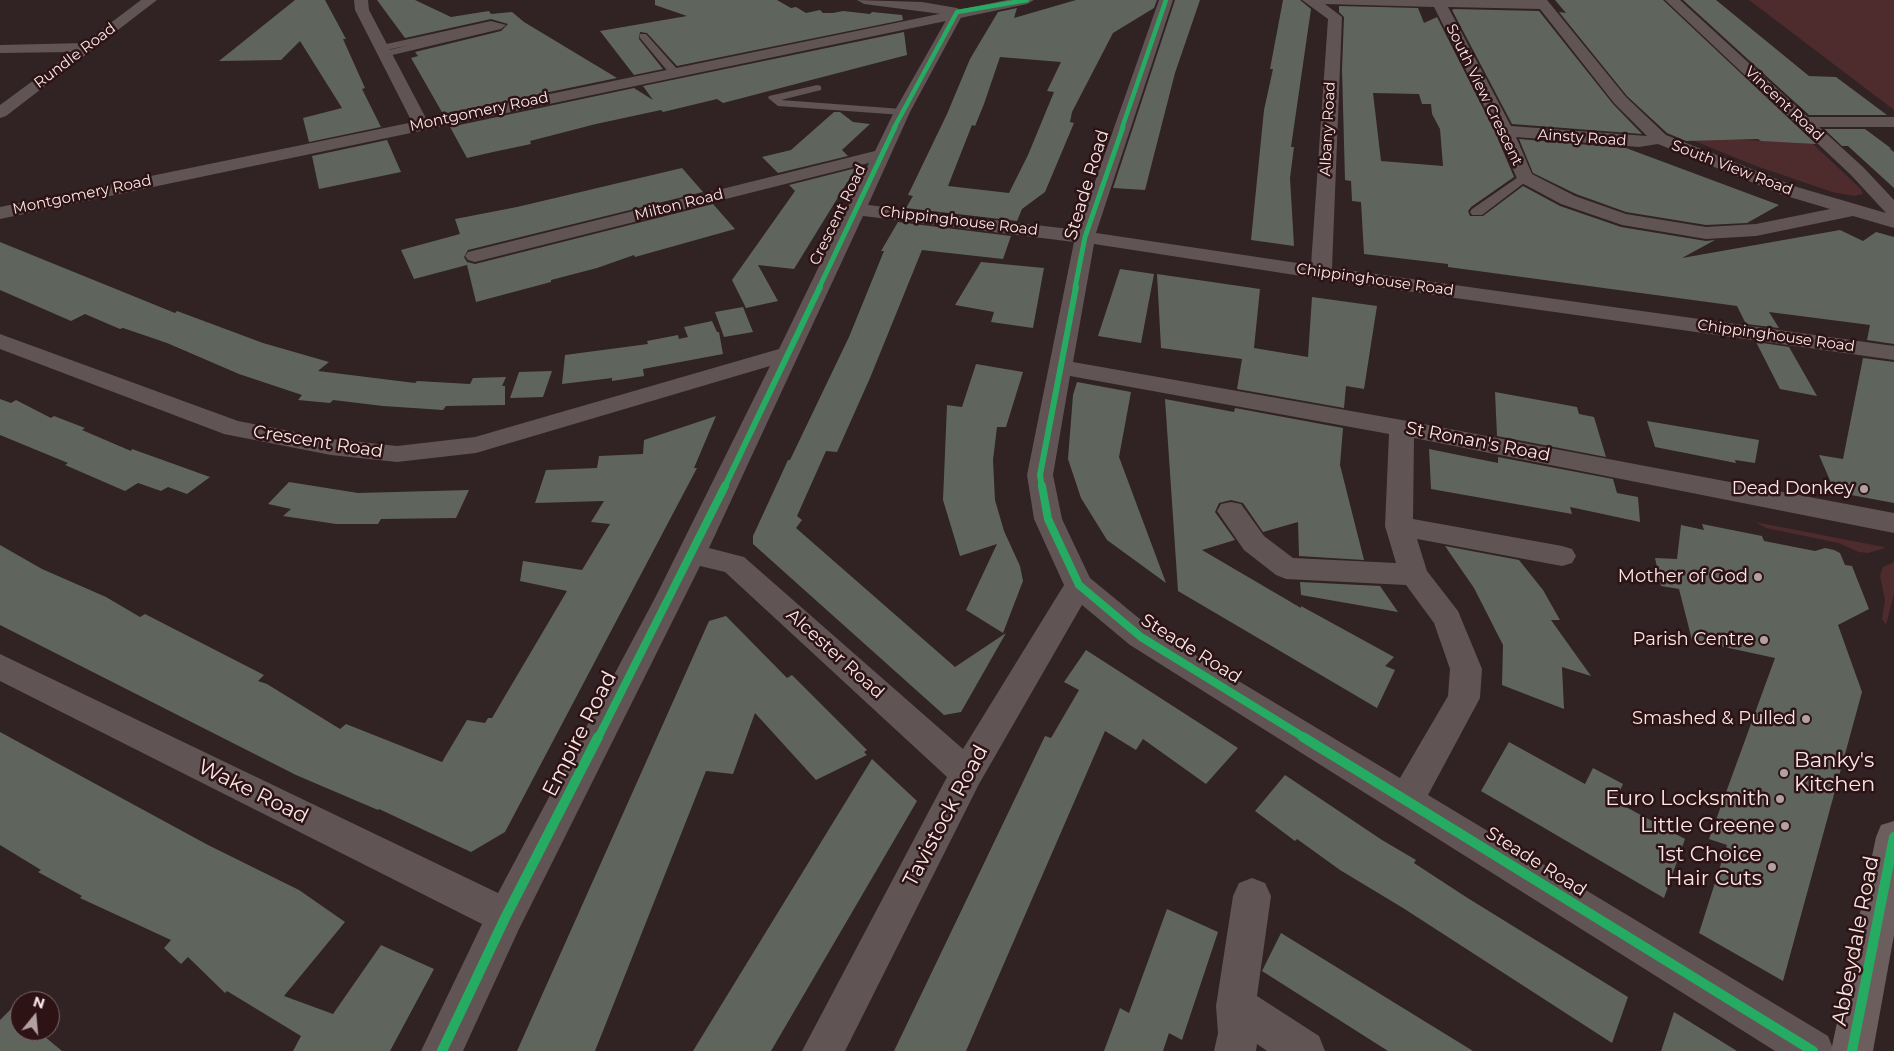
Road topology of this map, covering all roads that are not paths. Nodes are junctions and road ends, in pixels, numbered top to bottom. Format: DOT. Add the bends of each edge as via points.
graph roads {
  1 [pos="150,0"];
  2 [pos="361,0"];
  3 [pos="864,0"];
  4 [pos="1027,0"];
  5 [pos="1166,0"];
  6 [pos="1309,0"];
  7 [pos="1672,0"];
  8 [pos="1439,3"];
  9 [pos="1542,3"];
  10 [pos="953,6"];
  11 [pos="643,36"];
  12 [pos="87,47"];
  13 [pos="0,49"];
  14 [pos="383,51"];
  15 [pos="674,72"];
  16 [pos="817,88"];
  17 [pos="902,112"];
  18 [pos="0,113"];
  19 [pos="1803,122"];
  20 [pos="1894,122"];
  21 [pos="421,124"];
  22 [pos="1505,131"];
  23 [pos="1660,139"];
  24 [pos="883,154"];
  25 [pos="1524,177"];
  26 [pos="855,209"];
  27 [pos="1853,210"];
  28 [pos="1894,211"];
  29 [pos="1477,212"];
  30 [pos="0,213"];
  31 [pos="1894,222"];
  32 [pos="1085,236"];
  33 [pos="475,256"];
  34 [pos="1321,273"];
  35 [pos="0,340"];
  36 [pos="1894,353"];
  37 [pos="788,354"];
  38 [pos="1060,367"];
  39 [pos="1402,428"];
  40 [pos="751,434"];
  41 [pos="1231,510"];
  42 [pos="1894,523"];
  43 [pos="1399,526"];
  44 [pos="692,554"];
  45 [pos="1562,556"];
  46 [pos="1414,574"];
  47 [pos="1079,585"];
  48 [pos="6,678"];
  49 [pos="967,773"];
  50 [pos="1407,799"];
  51 [pos="1894,837"];
  52 [pos="1252,896"];
  53 [pos="506,916"];
  54 [pos="1236,1006"];
  55 [pos="442,1051"];
  56 [pos="823,1051"];
  57 [pos="1235,1051"];
  58 [pos="1304,1051"];
  59 [pos="1813,1051"];
  60 [pos="1852,1051"];
  1 -- 12 [label="street, Rundle Road"];
  2 -- 14 [label="street" via="362,10"];
  3 -- 10 [label="street"];
  4 -- 10 [label="street, Montgomery Road"];
  5 -- 32 [label="street, Steade Road"];
  6 -- 8 [label="street"];
  6 -- 34 [label="street, Albany Road" via="1336,17"];
  7 -- 19 [label="street, Vincent Road"];
  8 -- 9 [label="street"];
  8 -- 22 [label="street, South View Crescent"];
  9 -- 23 [label="street, South View Road" via="1620,100"];
  10 -- 15 [label="street, Montgomery Road"];
  10 -- 17 [label="street, Crescent Road"];
  11 -- 15 [label="lane"];
  12 -- 13 [label="street"];
  12 -- 18 [label="street, Rundle Road"];
  14 -- 14 [label="lane" via="491,24 501,25 498,27"];
  14 -- 21 [label="street"];
  15 -- 21 [label="street, Montgomery Road"];
  16 -- 17 [label="lane" via="773,98 778,103"];
  17 -- 24 [label="street, Crescent Road"];
  19 -- 20 [label="street"];
  19 -- 28 [label="street, Vincent Road" via="1857,171"];
  21 -- 30 [label="street, Montgomery Road"];
  22 -- 23 [label="street, Ainsty Road" via="1639,142"];
  22 -- 25 [label="street, South View Crescent"];
  23 -- 27 [label="street, South View Road" via="1790,191"];
  24 -- 26 [label="street, Crescent Road"];
  24 -- 33 [label="street, Milton Road"];
  25 -- 27 [label="street, South View Crescent" via="1568,200 1622,219 1706,233 1756,230"];
  25 -- 29 [label="lane"];
  26 -- 32 [label="street, Chippinghouse Road"];
  26 -- 37 [label="street, Crescent Road"];
  27 -- 31 [label="street, South View Road"];
  32 -- 34 [label="street, Chippinghouse Road"];
  32 -- 38 [label="street, Steade Road"];
  34 -- 36 [label="street, Chippinghouse Road"];
  35 -- 37 [label="street, Crescent Road" via="233,428 331,447 397,454 476,445"];
  37 -- 40 [label="street, Crescent Road"];
  38 -- 39 [label="street, St Ronan's Road"];
  38 -- 47 [label="street, Steade Road" via="1040,475 1048,519"];
  39 -- 42 [label="street, St Ronan's Road"];
  39 -- 43 [label="street"];
  40 -- 44 [label="street, Empire Road"];
  41 -- 46 [label="street" via="1254,543 1286,568"];
  43 -- 45 [label="street"];
  43 -- 46 [label="street"];
  44 -- 49 [label="street, Alcester Road" via="734,564"];
  44 -- 53 [label="street, Empire Road"];
  46 -- 50 [label="street" via="1455,635 1466,669 1466,685 1457,712"];
  47 -- 49 [label="street, Tavistock Road"];
  47 -- 50 [label="street, Steade Road" via="1141,637"];
  48 -- 53 [label="street, Wake Road"];
  49 -- 56 [label="street, Tavistock Road"];
  50 -- 59 [label="street, Steade Road"];
  51 -- 60 [label="main road, Abbeydale Road"];
  52 -- 54 [label="street"];
  53 -- 55 [label="street, Empire Road"];
  54 -- 57 [label="street" via="1239,1033"];
  54 -- 58 [label="street"];
}
